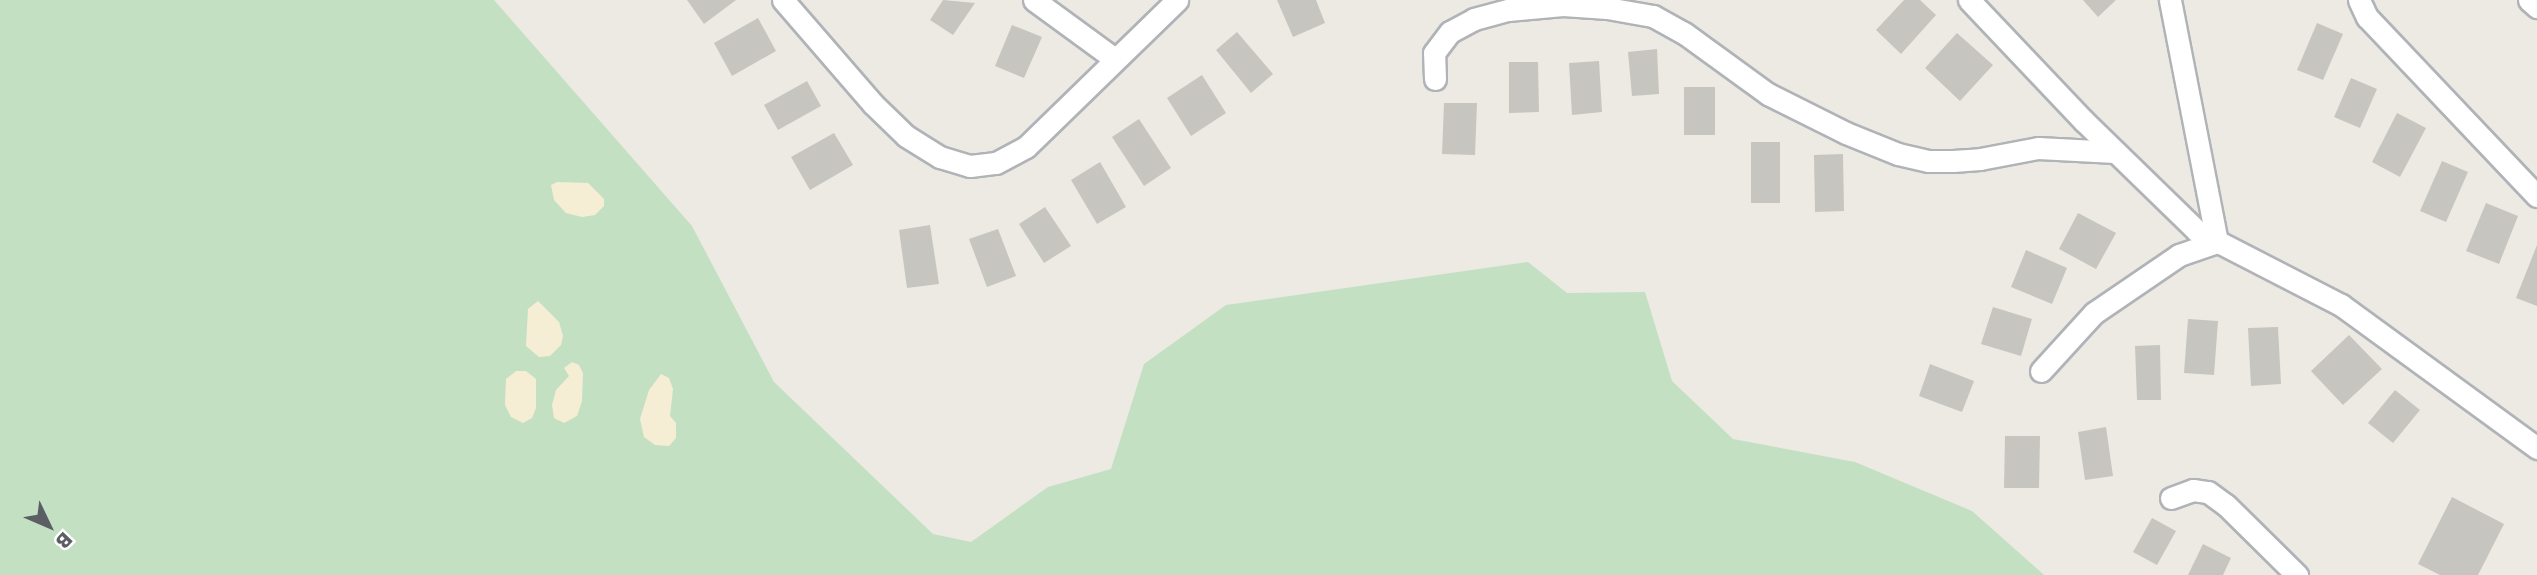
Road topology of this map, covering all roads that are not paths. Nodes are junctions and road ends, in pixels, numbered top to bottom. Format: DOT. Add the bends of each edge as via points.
graph roads {
  1 [pos="783,0"];
  2 [pos="1034,0"];
  3 [pos="1177,0"];
  4 [pos="1969,0"];
  5 [pos="2170,0"];
  6 [pos="2359,0"];
  7 [pos="2529,0"];
  8 [pos="2537,7"];
  9 [pos="1115,59"];
  10 [pos="1435,79"];
  11 [pos="2115,152"];
  12 [pos="2537,196"];
  13 [pos="2217,242"];
  14 [pos="2041,371"];
  15 [pos="2537,448"];
  16 [pos="2171,498"];
  17 [pos="2297,575"];
  1 -- 9 [label="street" via="906,136 940,157 970,166 996,163 1026,147"];
  2 -- 9 [label="street"];
  3 -- 9 [label="street"];
  4 -- 11 [label="street"];
  5 -- 13 [label="street"];
  6 -- 12 [label="street" via="2367,17"];
  7 -- 8 [label="street"];
  10 -- 11 [label="street" via="1434,53 1450,32 1474,19 1508,10 1563,5 1607,8 1654,16 1768,94 1898,154 1953,161 2038,148"];
  11 -- 13 [label="street" via="2177,213"];
  13 -- 14 [label="street" via="2179,255 2094,313"];
  13 -- 15 [label="street" via="2341,305"];
  16 -- 17 [label="street" via="2193,490 2208,492"];
}
